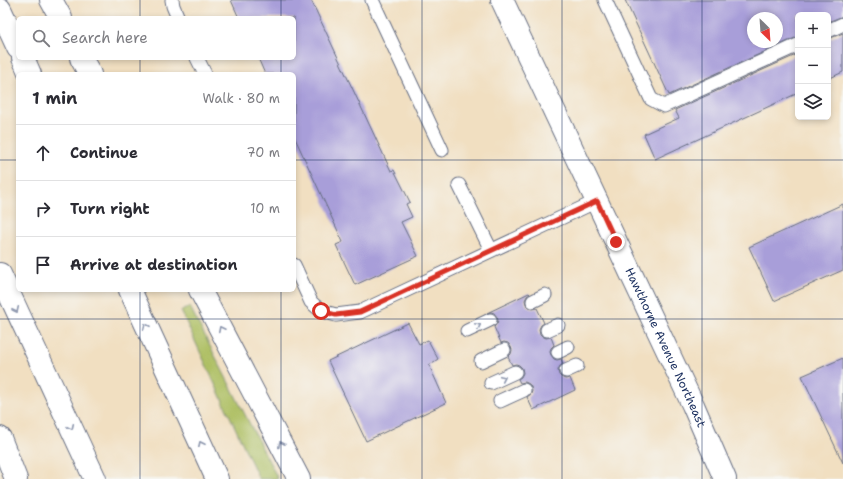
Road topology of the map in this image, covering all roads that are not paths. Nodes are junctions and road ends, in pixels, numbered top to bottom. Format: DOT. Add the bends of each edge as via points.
graph roads {
  1 [pos="51,0"];
  2 [pos="172,0"];
  3 [pos="372,0"];
  4 [pos="502,0"];
  5 [pos="605,0"];
  6 [pos="0,9"];
  7 [pos="60,16"];
  8 [pos="177,16"];
  9 [pos="843,24"];
  10 [pos="831,30"];
  11 [pos="16,44"];
  12 [pos="795,46"];
  13 [pos="24,60"];
  14 [pos="82,60"];
  15 [pos="198,60"];
  16 [pos="29,72"];
  17 [pos="89,72"];
  18 [pos="203,72"];
  19 [pos="442,150"];
  20 [pos="459,185"];
  21 [pos="597,201"];
  22 [pos="491,250"];
  23 [pos="296,269"];
  24 [pos="0,274"];
  25 [pos="131,292"];
  26 [pos="201,292"];
  27 [pos="545,295"];
  28 [pos="533,301"];
  29 [pos="490,320"];
  30 [pos="467,331"];
  31 [pos="504,350"];
  32 [pos="481,361"];
  33 [pos="515,372"];
  34 [pos="491,383"];
  35 [pos="524,390"];
  36 [pos="500,401"];
  37 [pos="0,438"];
  38 [pos="16,479"];
  39 [pos="95,479"];
  40 [pos="218,479"];
  41 [pos="299,479"];
  42 [pos="725,479"];
  1 -- 7 [label="main road"];
  2 -- 8 [label="lane"];
  3 -- 19 [label="lane"];
  4 -- 21 [label="main road, Hawthorne Avenue Northeast"];
  5 -- 12 [label="lane" via="651,99 664,106"];
  6 -- 11 [label="main road"];
  9 -- 10 [label="lane"];
  13 -- 16 [label="main road"];
  14 -- 17 [label="main road"];
  15 -- 18 [label="lane"];
  20 -- 22 [label="lane"];
  21 -- 22 [label="lane"];
  21 -- 42 [label="main road, Hawthorne Avenue Northeast"];
  22 -- 23 [label="lane" via="360,312 336,315 321,311 311,302"];
  24 -- 39 [label="main road, one-way"];
  40 -- 25 [label="main road, one-way"];
  41 -- 26 [label="main road, one-way"];
  27 -- 28 [label="lane"];
  30 -- 29 [label="lane, one-way"];
  31 -- 32 [label="lane"];
  34 -- 33 [label="lane, one-way"];
  35 -- 36 [label="lane"];
  37 -- 38 [label="main road"];
}
